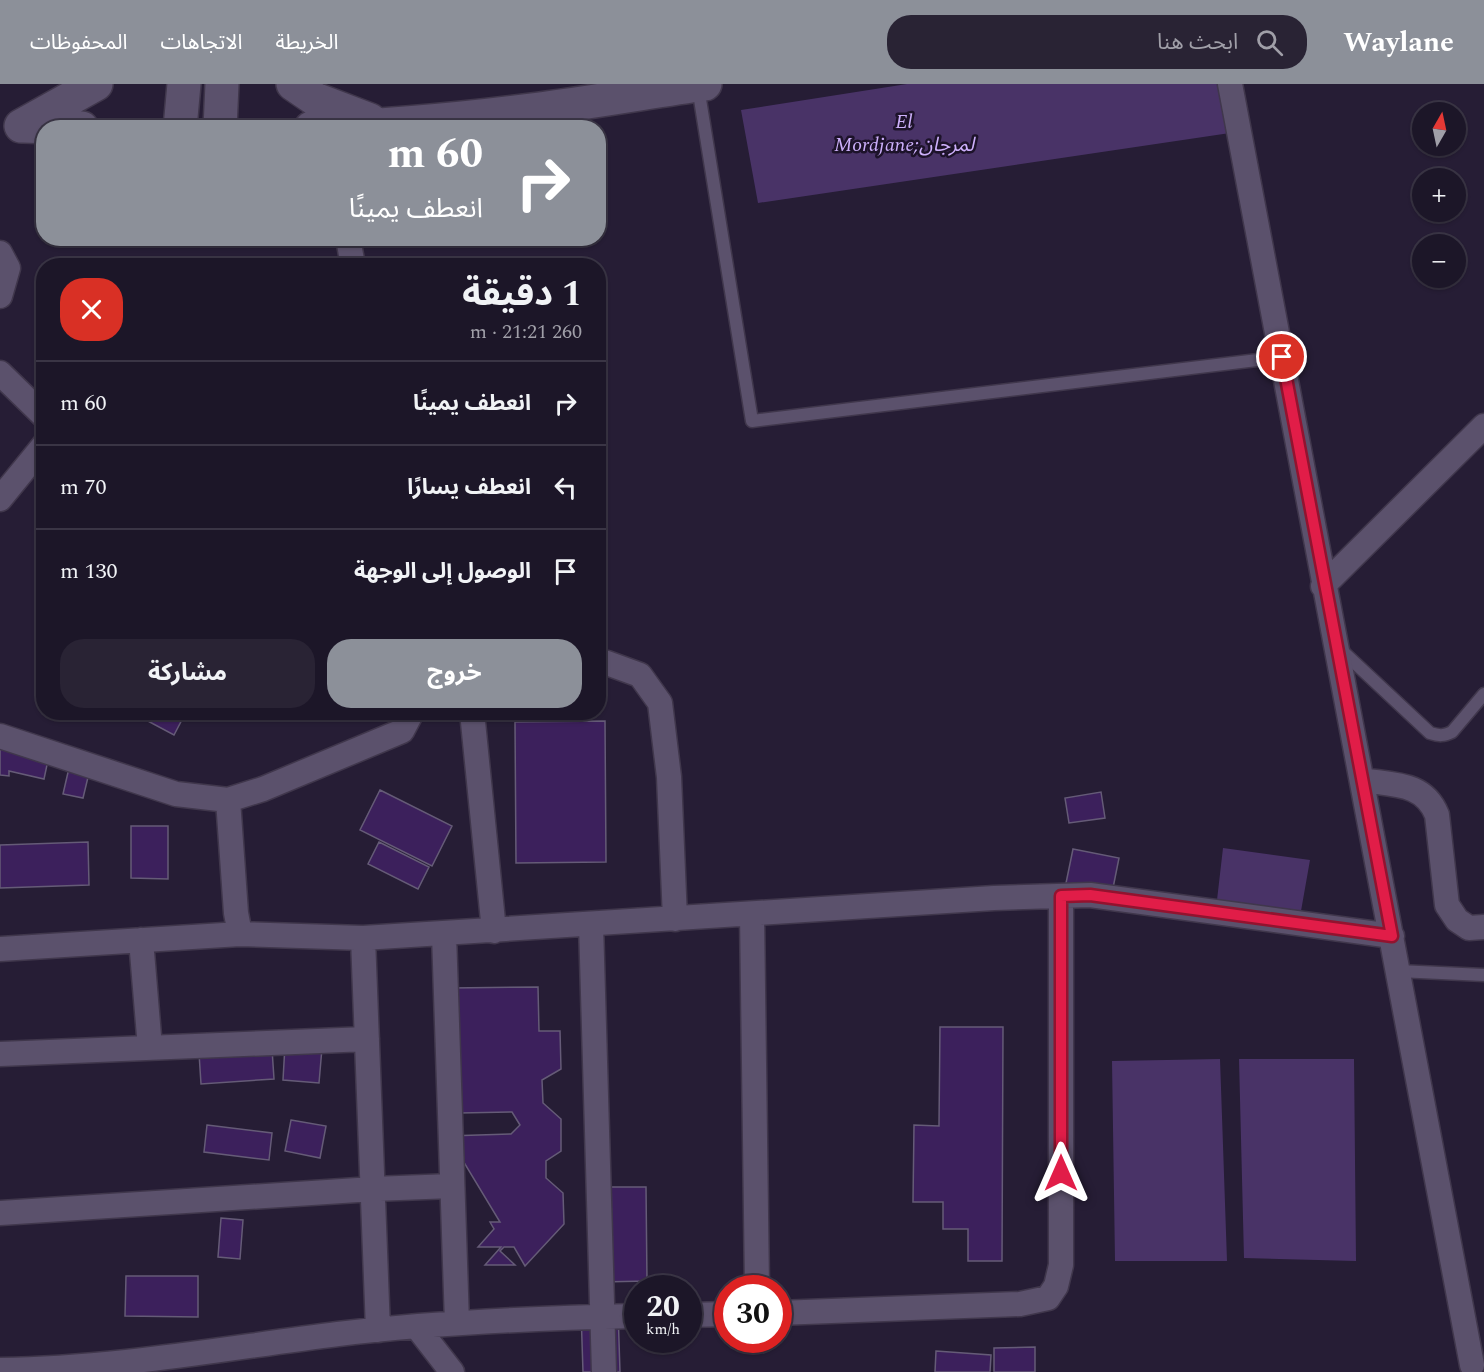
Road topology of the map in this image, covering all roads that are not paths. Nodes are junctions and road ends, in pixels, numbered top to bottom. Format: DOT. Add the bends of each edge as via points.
graph roads {
  1 [pos="96,84"];
  2 [pos="184,84"];
  3 [pos="222,84"];
  4 [pos="293,84"];
  5 [pos="1230,84"];
  6 [pos="702,85"];
  7 [pos="181,120"];
  8 [pos="220,120"];
  9 [pos="370,120"];
  10 [pos="432,120"];
  11 [pos="10,125"];
  12 [pos="36,126"];
  13 [pos="0,253"];
  14 [pos="0,296"];
  15 [pos="1282,357"];
  16 [pos="0,373"];
  17 [pos="36,408"];
  18 [pos="1484,426"];
  19 [pos="36,455"];
  20 [pos="0,499"];
  21 [pos="1323,586"];
  22 [pos="1337,646"];
  23 [pos="606,663"];
  24 [pos="1484,694"];
  25 [pos="408,720"];
  26 [pos="473,720"];
  27 [pos="0,736"];
  28 [pos="1362,780"];
  29 [pos="228,800"];
  30 [pos="1061,896"];
  31 [pos="752,914"];
  32 [pos="675,919"];
  33 [pos="591,924"];
  34 [pos="1484,927"];
  35 [pos="494,931"];
  36 [pos="240,934"];
  37 [pos="444,934"];
  38 [pos="1392,936"];
  39 [pos="363,938"];
  40 [pos="141,940"];
  41 [pos="0,949"];
  42 [pos="1398,972"];
  43 [pos="1484,975"];
  44 [pos="367,1039"];
  45 [pos="150,1048"];
  46 [pos="0,1054"];
  47 [pos="452,1186"];
  48 [pos="373,1189"];
  49 [pos="0,1213"];
  50 [pos="757,1275"];
  51 [pos="792,1312"];
  52 [pos="624,1316"];
  53 [pos="602,1317"];
  54 [pos="457,1323"];
  55 [pos="417,1327"];
  56 [pos="378,1330"];
  57 [pos="1472,1365"];
  58 [pos="0,1370"];
  59 [pos="452,1372"];
  60 [pos="604,1372"];
  1 -- 11 [label="main road"];
  2 -- 7 [label="main road"];
  3 -- 8 [label="main road"];
  4 -- 9 [label="main road" via="315,99"];
  5 -- 15 [label="street"];
  6 -- 10 [label="main road"];
  6 -- 15 [label="lane" via="753,421"];
  11 -- 12 [label="main road"];
  13 -- 14 [label="street" via="8,268"];
  15 -- 21 [label="street"];
  16 -- 17 [label="street"];
  18 -- 21 [label="street"];
  19 -- 20 [label="street"];
  21 -- 22 [label="street"];
  22 -- 24 [label="lane" via="1437,736 1452,732"];
  22 -- 28 [label="street"];
  23 -- 32 [label="street" via="640,675 660,703 669,777"];
  25 -- 29 [label="street" via="402,731"];
  26 -- 35 [label="street"];
  27 -- 29 [label="street" via="176,794"];
  28 -- 34 [label="street" via="1416,789 1433,804 1447,905 1457,920 1469,928"];
  28 -- 38 [label="street"];
  29 -- 36 [label="street"];
  30 -- 31 [label="street"];
  30 -- 38 [label="street" via="1090,895"];
  30 -- 51 [label="street" via="1061,1265 1056,1286 1048,1298 1020,1304"];
  31 -- 32 [label="street"];
  31 -- 50 [label="street"];
  32 -- 33 [label="street"];
  33 -- 35 [label="street"];
  33 -- 53 [label="street"];
  35 -- 37 [label="street"];
  36 -- 39 [label="street"];
  36 -- 40 [label="street"];
  37 -- 39 [label="street"];
  37 -- 47 [label="street"];
  38 -- 42 [label="street"];
  39 -- 44 [label="street"];
  40 -- 41 [label="street"];
  40 -- 45 [label="street"];
  42 -- 43 [label="lane"];
  42 -- 57 [label="street"];
  44 -- 45 [label="street"];
  44 -- 48 [label="street"];
  45 -- 46 [label="street"];
  47 -- 48 [label="street"];
  47 -- 54 [label="street"];
  48 -- 49 [label="street"];
  48 -- 56 [label="street"];
  52 -- 53 [label="street"];
  53 -- 54 [label="street"];
  53 -- 60 [label="street"];
  54 -- 55 [label="street"];
  55 -- 56 [label="street"];
  55 -- 59 [label="street"];
  56 -- 58 [label="street" via="201,1353 38,1370"];
}
